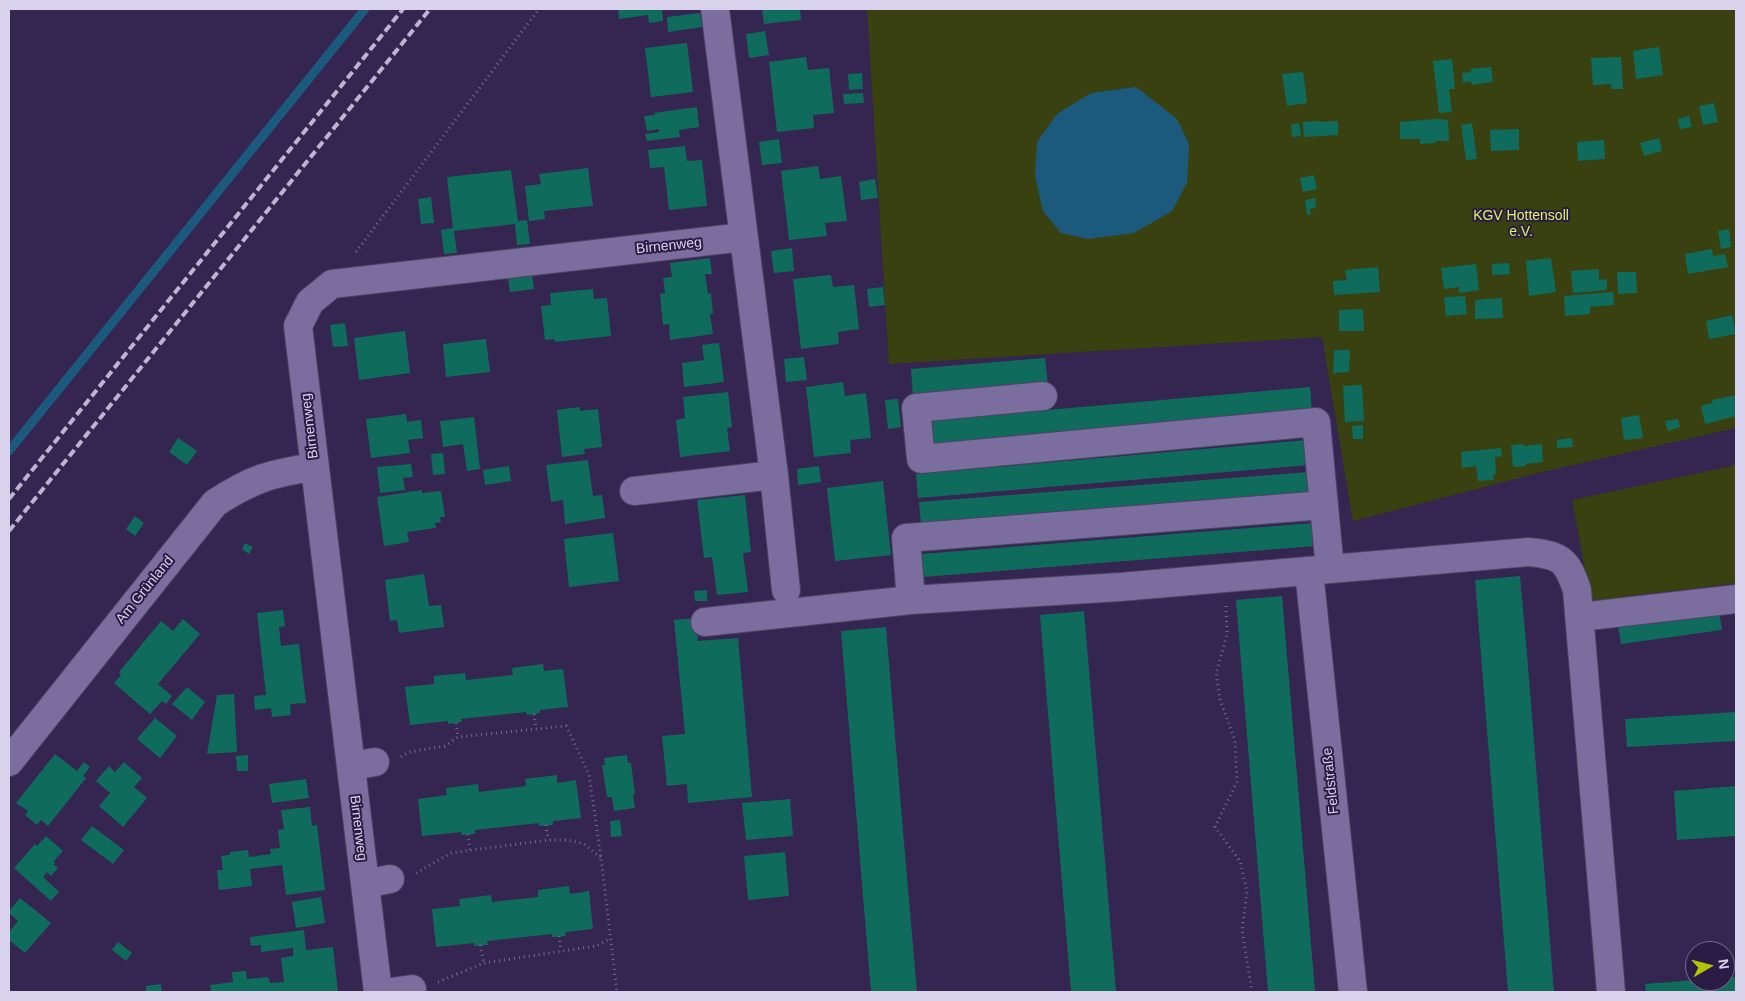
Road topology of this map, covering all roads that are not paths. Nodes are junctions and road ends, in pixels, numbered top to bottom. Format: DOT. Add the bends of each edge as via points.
graph roads {
  1 [pos="715,9"];
  2 [pos="744,237"];
  3 [pos="1043,396"];
  4 [pos="315,467"];
  5 [pos="774,475"];
  6 [pos="634,491"];
  7 [pos="1324,505"];
  8 [pos="1320,570"];
  9 [pos="786,590"];
  10 [pos="1736,599"];
  11 [pos="911,600"];
  12 [pos="1580,617"];
  13 [pos="705,622"];
  14 [pos="9,762"];
  15 [pos="378,992"];
  16 [pos="1353,992"];
  17 [pos="1611,992"];
  1 -- 2 [label="street"];
  2 -- 4 [label="street, Birnenweg" via="332,284 310,302 298,326"];
  2 -- 5 [label="street"];
  3 -- 7 [label="street, Feldstraße" via="916,408 921,459 1316,422"];
  4 -- 14 [label="street, Am Grünland" via="258,478 215,503"];
  4 -- 15 [label="street, Birnenweg" via="375,762 389,880"];
  5 -- 6 [label="street"];
  5 -- 9 [label="street"];
  7 -- 8 [label="street, Feldstraße"];
  7 -- 11 [label="street" via="906,538"];
  8 -- 11 [label="street"];
  8 -- 12 [label="street" via="1529,552 1550,554 1571,573"];
  8 -- 16 [label="street, Feldstraße"];
  10 -- 12 [label="street"];
  11 -- 13 [label="street"];
  12 -- 17 [label="street"];
}
